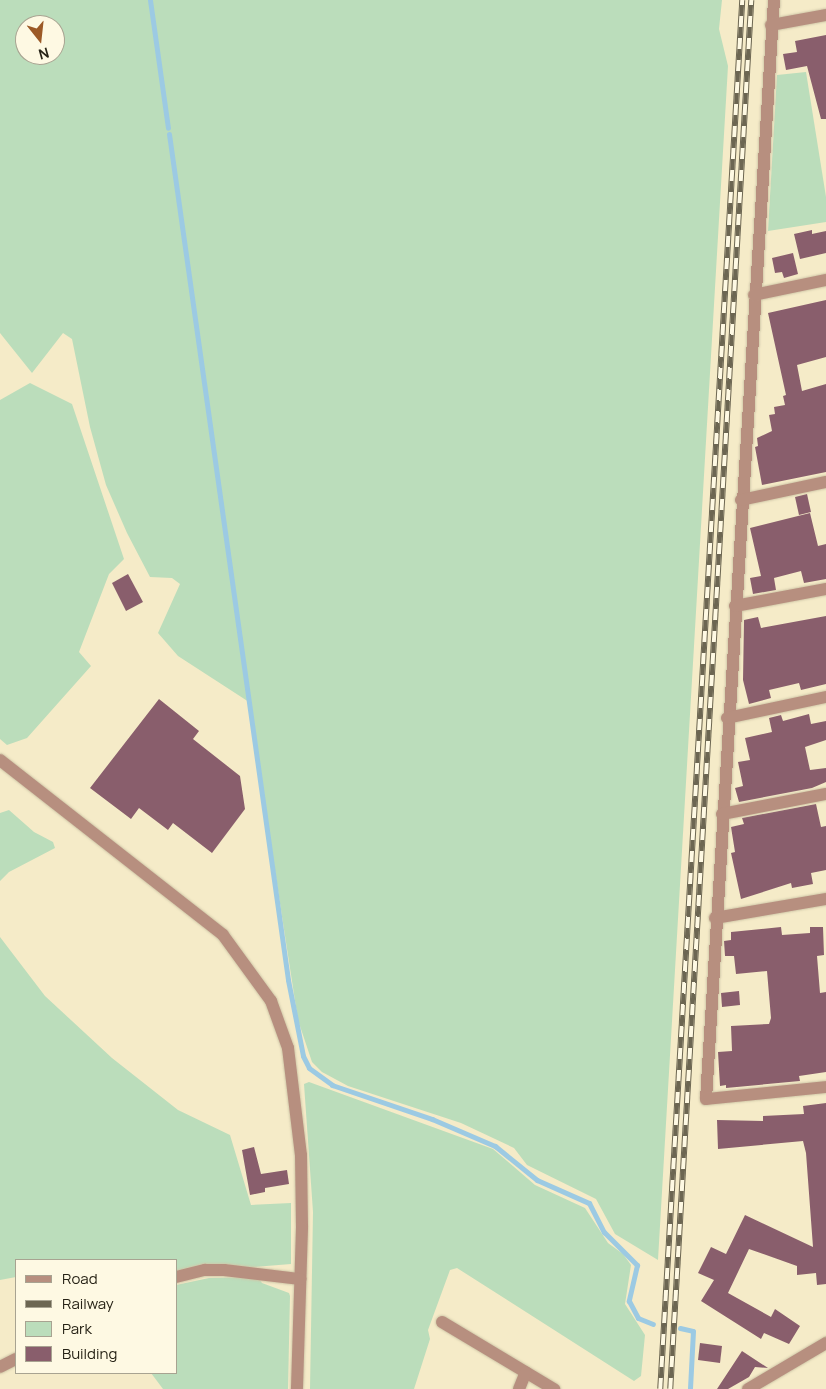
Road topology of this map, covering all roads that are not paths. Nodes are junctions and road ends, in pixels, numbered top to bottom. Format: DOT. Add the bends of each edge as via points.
graph roads {
  1 [pos="774,0"];
  2 [pos="826,16"];
  3 [pos="770,25"];
  4 [pos="826,280"];
  5 [pos="754,295"];
  6 [pos="826,482"];
  7 [pos="741,500"];
  8 [pos="826,589"];
  9 [pos="735,606"];
  10 [pos="826,697"];
  11 [pos="727,718"];
  12 [pos="0,760"];
  13 [pos="826,794"];
  14 [pos="722,814"];
  15 [pos="826,899"];
  16 [pos="715,918"];
  17 [pos="826,1087"];
  18 [pos="178,1277"];
  19 [pos="300,1280"];
  20 [pos="442,1322"];
  21 [pos="826,1343"];
  22 [pos="15,1360"];
  23 [pos="0,1367"];
  24 [pos="526,1372"];
  25 [pos="297,1389"];
  26 [pos="519,1389"];
  27 [pos="554,1389"];
  28 [pos="748,1389"];
  1 -- 3 [label="street"];
  2 -- 3 [label="street"];
  3 -- 5 [label="street"];
  4 -- 5 [label="street"];
  5 -- 7 [label="street"];
  6 -- 7 [label="street"];
  7 -- 9 [label="street"];
  8 -- 9 [label="street"];
  9 -- 11 [label="street"];
  10 -- 11 [label="street"];
  11 -- 14 [label="street"];
  12 -- 19 [label="street" via="223,935 263,986 280,1024 290,1062 301,1155"];
  13 -- 14 [label="street"];
  14 -- 16 [label="street"];
  15 -- 16 [label="street"];
  16 -- 17 [label="street" via="706,1099"];
  18 -- 19 [label="street" via="205,1270 224,1270"];
  19 -- 25 [label="street"];
  20 -- 24 [label="street"];
  21 -- 28 [label="street"];
  22 -- 23 [label="street"];
  24 -- 26 [label="street"];
  24 -- 27 [label="street"];
}
